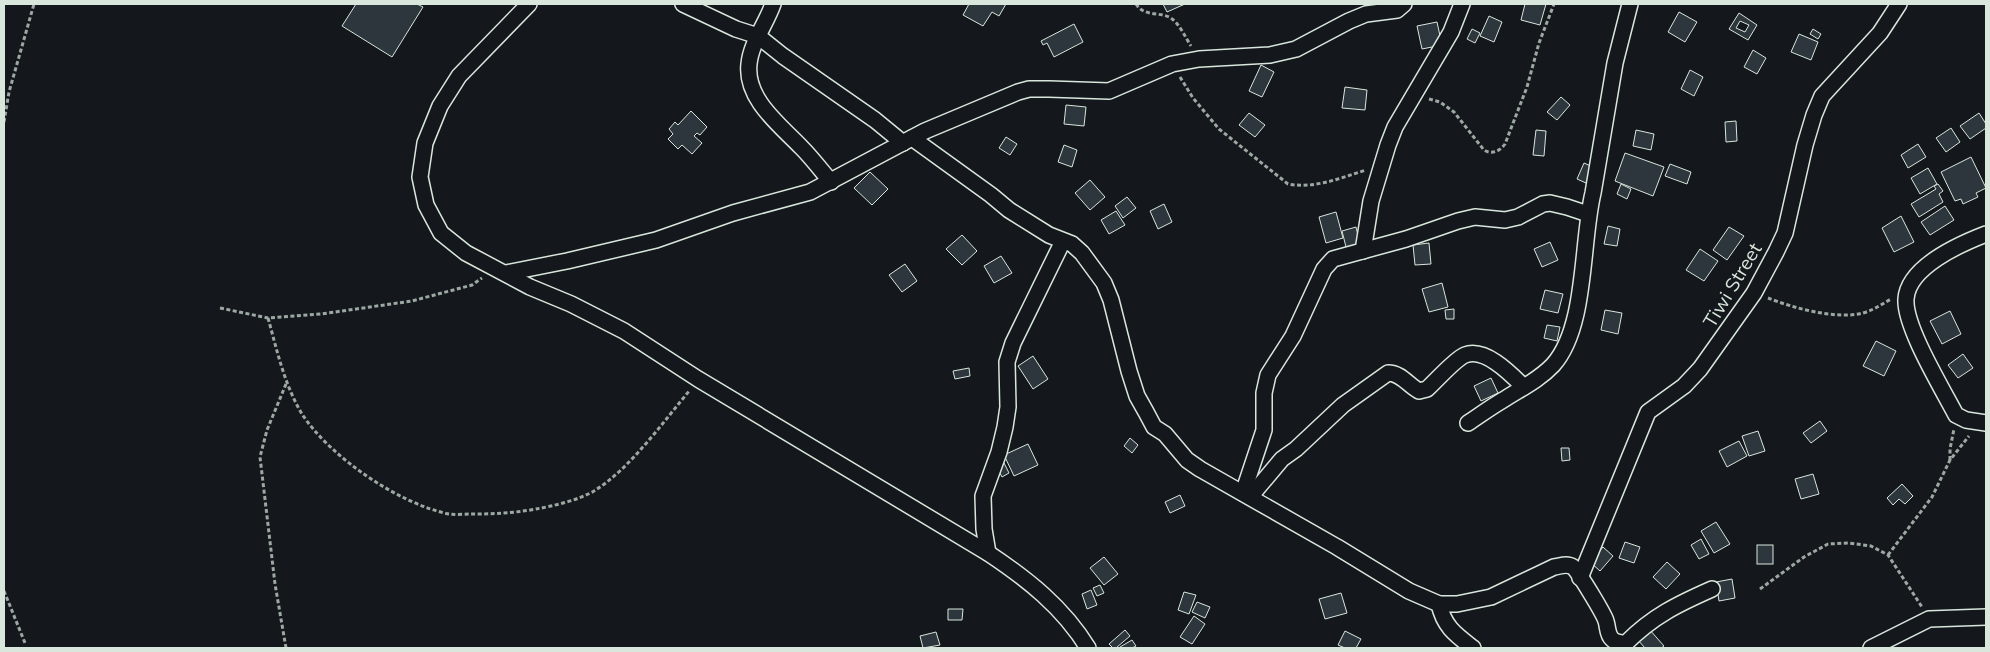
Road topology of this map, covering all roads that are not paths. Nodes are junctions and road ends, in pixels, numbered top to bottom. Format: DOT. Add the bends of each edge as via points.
graph roads {
  1 [pos="529,4"];
  2 [pos="683,4"];
  3 [pos="773,4"];
  4 [pos="1404,4"];
  5 [pos="1462,4"];
  6 [pos="1630,4"];
  7 [pos="1899,4"];
  8 [pos="758,36"];
  9 [pos="907,140"];
  10 [pos="831,182"];
  11 [pos="1588,214"];
  12 [pos="1986,234"];
  13 [pos="1063,241"];
  14 [pos="1363,251"];
  15 [pos="502,271"];
  16 [pos="1524,387"];
  17 [pos="1468,423"];
  18 [pos="1986,423"];
  19 [pos="1246,495"];
  20 [pos="988,553"];
  21 [pos="1580,578"];
  22 [pos="1712,589"];
  23 [pos="1439,604"];
  24 [pos="1986,617"];
  25 [pos="1088,648"];
  26 [pos="1473,648"];
  27 [pos="1871,648"];
  1 -- 15 [label="street" via="459,76 440,106 425,143 420,177 426,205 442,233 466,254"];
  2 -- 8 [label="street"];
  3 -- 8 [label="street"];
  4 -- 9 [label="street" via="1397,10 1366,14 1296,48 1270,55 1199,59 1172,64 1109,91 1049,88 1018,92"];
  5 -- 14 [label="street" via="1452,32 1395,127 1372,201"];
  6 -- 11 [label="street" via="1615,63"];
  7 -- 21 [label="street, Tiwi Street" via="1880,33 1822,96 1805,145 1785,233 1754,292 1700,369 1684,386 1648,412"];
  8 -- 9 [label="street"];
  8 -- 10 [label="street" via="748,65 758,101"];
  9 -- 10 [label="street"];
  9 -- 13 [label="street" via="991,195 1008,210"];
  10 -- 15 [label="street" via="810,192 734,213 656,240 567,262"];
  11 -- 14 [label="street" via="1543,204 1518,217 1505,220 1475,217"];
  11 -- 16 [label="street" via="1580,295 1573,327 1565,348 1553,365"];
  12 -- 18 [label="street" via="1937,258 1919,272 1906,297 1912,330 1956,415"];
  13 -- 19 [label="street" via="1082,253 1104,283 1137,396 1154,426 1187,460"];
  13 -- 20 [label="street" via="1013,343 1007,362 1005,427 983,496"];
  14 -- 19 [label="street" via="1333,259 1324,268 1297,329 1268,375 1264,393 1264,430"];
  15 -- 20 [label="street" via="604,320 698,380"];
  16 -- 17 [label="street"];
  16 -- 19 [label="street" via="1501,366 1487,357 1473,354 1464,355 1427,389 1419,391 1395,373 1388,373 1343,405"];
  19 -- 23 [label="street" via="1409,591"];
  20 -- 25 [label="street" via="1024,577 1051,602 1072,623"];
  21 -- 22 [label="street" via="1606,620 1612,640 1626,643 1666,610"];
  21 -- 23 [label="street" via="1574,568 1565,564 1482,599"];
  23 -- 26 [label="street" via="1448,628"];
  24 -- 27 [label="street" via="1929,618"];
}
